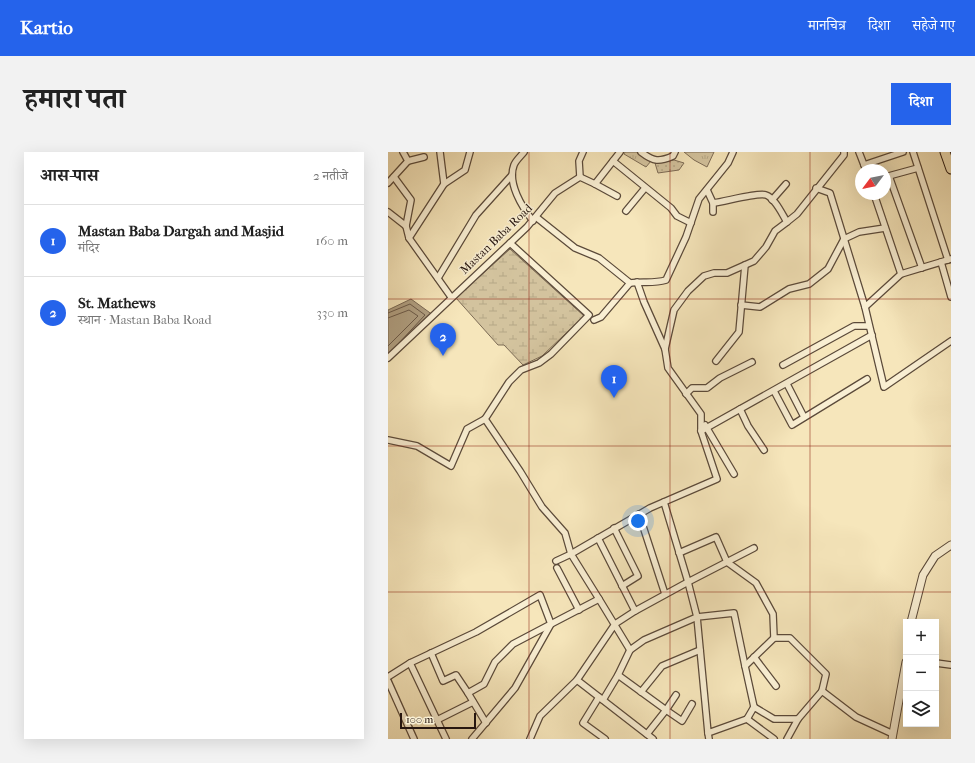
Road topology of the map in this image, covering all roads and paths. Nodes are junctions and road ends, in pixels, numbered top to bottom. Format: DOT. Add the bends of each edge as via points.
graph roads {
  1 [pos="403,152"];
  2 [pos="440,152"];
  3 [pos="470,152"];
  4 [pos="524,152"];
  5 [pos="583,152"];
  6 [pos="620,152"];
  7 [pos="641,152"];
  8 [pos="675,152"];
  9 [pos="733,152"];
  10 [pos="844,152"];
  11 [pos="860,152"];
  12 [pos="902,152"];
  13 [pos="913,152"];
  14 [pos="945,152"];
  15 [pos="887,154"];
  16 [pos="424,157"];
  17 [pos="408,161"];
  18 [pos="613,161"];
  19 [pos="864,164"];
  20 [pos="870,164"];
  21 [pos="918,168"];
  22 [pos="951,170"];
  23 [pos="512,175"];
  24 [pos="891,176"];
  25 [pos="394,177"];
  26 [pos="580,177"];
  27 [pos="388,183"];
  28 [pos="444,184"];
  29 [pos="595,184"];
  30 [pos="786,184"];
  31 [pos="891,187"];
  32 [pos="645,188"];
  33 [pos="816,188"];
  34 [pos="707,190"];
  35 [pos="617,196"];
  36 [pos="772,200"];
  37 [pos="876,200"];
  38 [pos="714,203"];
  39 [pos="626,211"];
  40 [pos="388,212"];
  41 [pos="713,212"];
  42 [pos="534,219"];
  43 [pos="691,222"];
  44 [pos="787,222"];
  45 [pos="406,226"];
  46 [pos="886,228"];
  47 [pos="409,238"];
  48 [pos="844,238"];
  49 [pos="510,243"];
  50 [pos="950,260"];
  51 [pos="941,262"];
  52 [pos="745,265"];
  53 [pos="922,268"];
  54 [pos="901,274"];
  55 [pos="438,278"];
  56 [pos="638,282"];
  57 [pos="630,283"];
  58 [pos="451,297"];
  59 [pos="951,297"];
  60 [pos="741,305"];
  61 [pos="865,308"];
  62 [pos="594,320"];
  63 [pos="869,326"];
  64 [pos="872,335"];
  65 [pos="951,341"];
  66 [pos="665,349"];
  67 [pos="388,358"];
  68 [pos="716,361"];
  69 [pos="752,362"];
  70 [pos="783,365"];
  71 [pos="867,380"];
  72 [pos="787,384"];
  73 [pos="774,391"];
  74 [pos="686,394"];
  75 [pos="740,409"];
  76 [pos="804,418"];
  77 [pos="484,419"];
  78 [pos="701,421"];
  79 [pos="707,428"];
  80 [pos="701,431"];
  81 [pos="388,440"];
  82 [pos="764,450"];
  83 [pos="734,474"];
  84 [pos="664,502"];
  85 [pos="639,514"];
  86 [pos="614,528"];
  87 [pos="598,538"];
  88 [pos="951,545"];
  89 [pos="754,548"];
  90 [pos="679,553"];
  91 [pos="571,554"];
  92 [pos="556,560"];
  93 [pos="728,562"];
  94 [pos="558,568"];
  95 [pos="688,582"];
  96 [pos="622,586"];
  97 [pos="665,594"];
  98 [pos="599,599"];
  99 [pos="578,610"];
  100 [pos="635,611"];
  101 [pos="697,617"];
  102 [pos="912,619"];
  103 [pos="551,624"];
  104 [pos="615,624"];
  105 [pos="774,638"];
  106 [pos="630,650"];
  107 [pos="700,650"];
  108 [pos="431,653"];
  109 [pos="754,657"];
  110 [pos="410,663"];
  111 [pos="939,663"];
  112 [pos="951,665"];
  113 [pos="745,666"];
  114 [pos="618,675"];
  115 [pos="388,677"];
  116 [pos="903,679"];
  117 [pos="577,680"];
  118 [pos="388,681"];
  119 [pos="776,686"];
  120 [pos="822,691"];
  121 [pos="641,692"];
  122 [pos="468,693"];
  123 [pos="676,695"];
  124 [pos="601,698"];
  125 [pos="473,702"];
  126 [pos="692,704"];
  127 [pos="754,707"];
  128 [pos="666,710"];
  129 [pos="747,718"];
  130 [pos="798,719"];
  131 [pos="437,720"];
  132 [pos="486,723"];
  133 [pos="647,734"];
  134 [pos="708,736"];
  135 [pos="893,736"];
  136 [pos="414,739"];
  137 [pos="446,739"];
  138 [pos="472,739"];
  139 [pos="530,739"];
  140 [pos="605,739"];
  141 [pos="653,739"];
  142 [pos="774,739"];
  143 [pos="787,739"];
  1 -- 17 [label="street"];
  2 -- 28 [label="street"];
  3 -- 28 [label="street" via="465,170"];
  4 -- 23 [label="street" via="514,164"];
  5 -- 26 [label="street" via="579,161"];
  6 -- 18 [label="street"];
  7 -- 8 [label="street" via="649,158 661,161 674,156"];
  9 -- 34 [label="street" via="728,163"];
  10 -- 33 [label="street" via="830,175"];
  11 -- 19 [label="street"];
  12 -- 15 [label="street"];
  13 -- 21 [label="street"];
  14 -- 22 [label="highway"];
  15 -- 20 [label="street"];
  16 -- 17 [label="street"];
  17 -- 25 [label="street"];
  18 -- 29 [label="street"];
  18 -- 32 [label="street"];
  21 -- 24 [label="street"];
  21 -- 50 [label="street"];
  23 -- 42 [label="street" via="517,196"];
  23 -- 55 [label="street" via="476,215"];
  25 -- 27 [label="street"];
  25 -- 45 [label="street" via="411,200"];
  26 -- 29 [label="street"];
  26 -- 42 [label="street, Mastan Baba Road" via="555,193"];
  28 -- 47 [label="street"];
  29 -- 35 [label="street"];
  30 -- 36 [label="street"];
  31 -- 53 [label="street"];
  32 -- 39 [label="street"];
  32 -- 43 [label="street" via="671,208 677,216"];
  33 -- 44 [label="street" via="797,214"];
  33 -- 48 [label="street" via="830,193"];
  34 -- 38 [label="street"];
  34 -- 43 [label="street" via="699,199"];
  36 -- 38 [label="street" via="766,195 758,194"];
  36 -- 44 [label="street"];
  37 -- 46 [label="street"];
  38 -- 41 [label="street"];
  40 -- 45 [label="street"];
  42 -- 49 [label="street, Mastan Baba Road"];
  42 -- 57 [label="street" via="575,248 599,258"];
  43 -- 56 [label="street" via="666,280 655,284"];
  44 -- 52 [label="street" via="776,231 754,261"];
  45 -- 47 [label="street"];
  46 -- 48 [label="street" via="859,232"];
  46 -- 54 [label="street"];
  47 -- 55 [label="street"];
  48 -- 60 [label="street" via="828,268 808,284 788,289 760,307"];
  48 -- 61 [label="street"];
  49 -- 58 [label="street, Mastan Baba Road"];
  49 -- 77 [label="street" via="589,316 551,354 539,363 521,370 509,382"];
  50 -- 51 [label="street"];
  51 -- 53 [label="street"];
  51 -- 59 [label="street"];
  52 -- 60 [label="street"];
  52 -- 66 [label="street" via="727,272 704,276 688,291 674,310"];
  53 -- 54 [label="street"];
  54 -- 61 [label="street"];
  55 -- 58 [label="street"];
  56 -- 57 [label="street"];
  56 -- 66 [label="street"];
  57 -- 62 [label="street" via="601,317"];
  58 -- 67 [label="street, Mastan Baba Road"];
  60 -- 68 [label="street" via="739,332"];
  61 -- 63 [label="street"];
  63 -- 64 [label="street"];
  63 -- 70 [label="street" via="854,326"];
  64 -- 65 [label="street" via="884,387"];
  64 -- 72 [label="street"];
  66 -- 74 [label="street" via="668,368"];
  69 -- 74 [label="street" via="720,378 707,388 692,388"];
  71 -- 76 [label="street"];
  72 -- 73 [label="street"];
  72 -- 76 [label="street"];
  73 -- 75 [label="street"];
  73 -- 76 [label="street" via="792,425"];
  74 -- 78 [label="street" via="701,414"];
  75 -- 79 [label="street"];
  75 -- 82 [label="street"];
  77 -- 81 [label="street" via="467,429 451,466 417,446"];
  77 -- 91 [label="street" via="542,507 565,533"];
  78 -- 79 [label="street"];
  78 -- 80 [label="street"];
  79 -- 80 [label="street"];
  79 -- 83 [label="street"];
  80 -- 84 [label="street" via="717,479"];
  84 -- 85 [label="street"];
  84 -- 90 [label="street"];
  85 -- 86 [label="street"];
  85 -- 97 [label="street"];
  86 -- 87 [label="street"];
  86 -- 96 [label="street" via="638,576"];
  87 -- 91 [label="street"];
  87 -- 96 [label="street"];
  88 -- 102 [label="street" via="935,556 923,575"];
  89 -- 93 [label="street"];
  90 -- 93 [label="street" via="716,537"];
  90 -- 95 [label="street"];
  91 -- 92 [label="street"];
  91 -- 98 [label="street"];
  93 -- 95 [label="street"];
  93 -- 105 [label="street" via="756,583 773,614"];
  94 -- 99 [label="street"];
  95 -- 97 [label="street"];
  95 -- 101 [label="street"];
  96 -- 100 [label="street"];
  97 -- 100 [label="street"];
  98 -- 99 [label="street"];
  98 -- 104 [label="street"];
  99 -- 103 [label="street"];
  100 -- 104 [label="street"];
  101 -- 106 [label="street" via="644,640"];
  101 -- 107 [label="street"];
  101 -- 113 [label="street" via="734,613"];
  103 -- 108 [label="street" via="540,595 476,632"];
  103 -- 122 [label="street" via="513,644 495,662 484,684"];
  103 -- 132 [label="street" via="515,688"];
  104 -- 106 [label="street"];
  104 -- 117 [label="street"];
  105 -- 109 [label="street"];
  105 -- 120 [label="street" via="790,638 826,674"];
  106 -- 114 [label="street"];
  107 -- 121 [label="street" via="662,666"];
  107 -- 134 [label="street"];
  108 -- 110 [label="street"];
  108 -- 122 [label="street" via="444,681 456,674"];
  109 -- 113 [label="street"];
  109 -- 119 [label="street"];
  110 -- 115 [label="street"];
  110 -- 131 [label="street"];
  111 -- 112 [label="street"];
  113 -- 127 [label="street"];
  114 -- 121 [label="street"];
  114 -- 124 [label="street"];
  116 -- 135 [label="street"];
  117 -- 124 [label="street"];
  117 -- 139 [label="street" via="540,716"];
  118 -- 136 [label="street"];
  120 -- 130 [label="street"];
  120 -- 135 [label="street" via="856,717"];
  121 -- 128 [label="street"];
  122 -- 125 [label="street"];
  123 -- 128 [label="street"];
  124 -- 133 [label="street"];
  124 -- 140 [label="street" via="583,722"];
  125 -- 131 [label="street"];
  125 -- 132 [label="street"];
  126 -- 128 [label="street" via="682,721"];
  127 -- 129 [label="street"];
  127 -- 130 [label="street" via="774,719"];
  128 -- 133 [label="street"];
  129 -- 134 [label="street"];
  129 -- 142 [label="street"];
  130 -- 143 [label="street"];
  131 -- 137 [label="street"];
  132 -- 138 [label="street"];
  133 -- 141 [label="street"];
}
